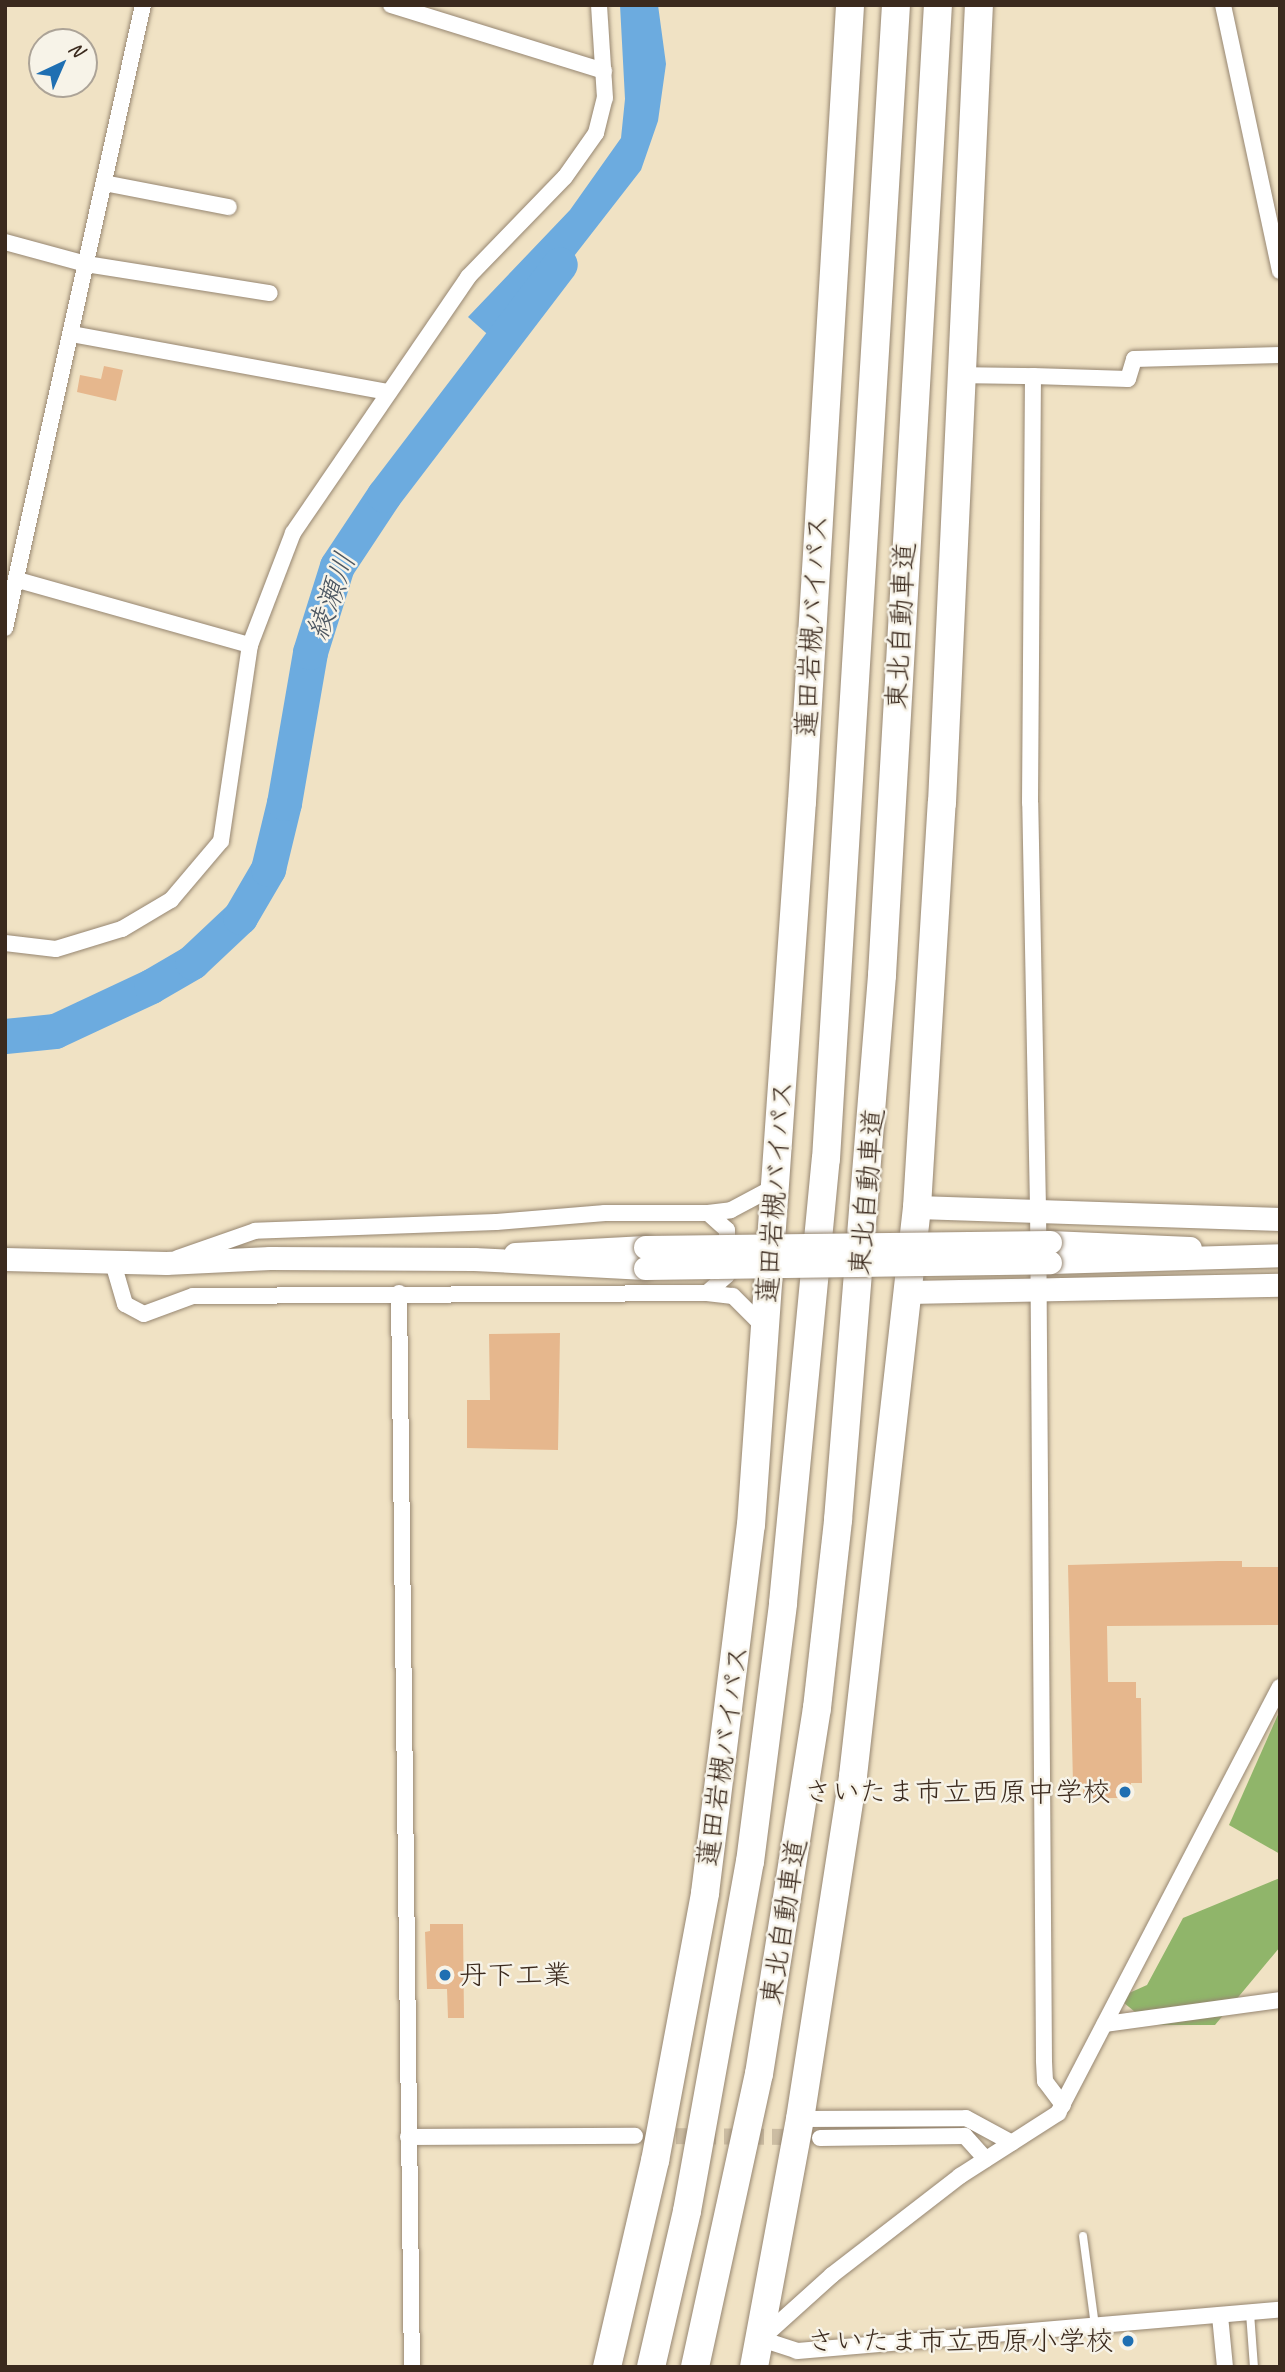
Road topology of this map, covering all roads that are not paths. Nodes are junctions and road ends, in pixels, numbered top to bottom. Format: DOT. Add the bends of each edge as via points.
graph roads {
  1 [pos="143,5"];
  2 [pos="391,5"];
  3 [pos="599,5"];
  4 [pos="850,5"];
  5 [pos="896,5"];
  6 [pos="938,5"];
  7 [pos="979,5"];
  8 [pos="1223,5"];
  9 [pos="604,71"];
  10 [pos="104,183"];
  11 [pos="229,207"];
  12 [pos="5,242"];
  13 [pos="86,264"];
  14 [pos="1280,271"];
  15 [pos="270,293"];
  16 [pos="72,334"];
  17 [pos="1280,355"];
  18 [pos="960,375"];
  19 [pos="1033,376"];
  20 [pos="389,392"];
  21 [pos="18,580"];
  22 [pos="5,628"];
  23 [pos="250,645"];
  24 [pos="5,943"];
  25 [pos="776,1186"];
  26 [pos="917,1207"];
  27 [pos="1038,1209"];
  28 [pos="708,1213"];
  29 [pos="1280,1219"];
  30 [pos="1280,1255"];
  31 [pos="5,1259"];
  32 [pos="113,1263"];
  33 [pos="166,1263"];
  34 [pos="1280,1285"];
  35 [pos="1038,1288"];
  36 [pos="908,1292"];
  37 [pos="399,1293"];
  38 [pos="707,1293"];
  39 [pos="766,1329"];
  40 [pos="1280,1687"];
  41 [pos="1280,2000"];
  42 [pos="1105,2024"];
  43 [pos="1063,2105"];
  44 [pos="810,2128"];
  45 [pos="635,2136"];
  46 [pos="408,2137"];
  47 [pos="1012,2143"];
  48 [pos="986,2159"];
  49 [pos="1083,2236"];
  50 [pos="1280,2311"];
  51 [pos="1250,2313"];
  52 [pos="1220,2316"];
  53 [pos="1095,2326"];
  54 [pos="761,2339"];
  55 [pos="798,2359"];
  56 [pos="412,2367"];
  57 [pos="607,2367"];
  58 [pos="651,2367"];
  59 [pos="695,2367"];
  60 [pos="754,2367"];
  61 [pos="1225,2367"];
  62 [pos="1254,2367"];
  1 -- 10 [label="street"];
  2 -- 9 [label="street"];
  3 -- 9 [label="street"];
  4 -- 25 [label="highway, 蓮田岩槻バイパス"];
  5 -- 58 [label="highway, 東北自動車道" via="826,1159 786,1576 750,1863 688,2211"];
  6 -- 59 [label="highway, 東北自動車道" via="882,989 838,1520 817,1708 762,2061"];
  7 -- 18 [label="highway"];
  8 -- 14 [label="street"];
  9 -- 20 [label="street" via="605,98 596,133 565,177 468,277"];
  10 -- 11 [label="street"];
  10 -- 13 [label="street"];
  12 -- 13 [label="street"];
  13 -- 15 [label="street"];
  13 -- 16 [label="street"];
  16 -- 20 [label="street"];
  16 -- 21 [label="street"];
  17 -- 19 [label="street" via="1134,359 1128,379"];
  18 -- 19 [label="street"];
  18 -- 26 [label="highway" via="942,803"];
  19 -- 27 [label="street" via="1030,803"];
  20 -- 23 [label="street" via="293,533"];
  21 -- 22 [label="street"];
  21 -- 23 [label="street"];
  23 -- 24 [label="street" via="221,841 171,900 122,929 56,949"];
  25 -- 28 [label="street" via="732,1210"];
  25 -- 39 [label="highway, 蓮田岩槻バイパス"];
  26 -- 27 [label="street"];
  26 -- 36 [label="highway"];
  27 -- 29 [label="street"];
  27 -- 35 [label="street"];
  28 -- 33 [label="street" via="605,1213 496,1223 255,1231"];
  28 -- 38 [label="street" via="727,1230 727,1275"];
  30 -- 33 [label="street, bridge" via="1153,1244 1050,1252 645,1257 548,1250 474,1259 270,1258"];
  31 -- 32 [label="street"];
  32 -- 33 [label="street"];
  32 -- 37 [label="street" via="125,1304 144,1314 193,1296"];
  34 -- 35 [label="street"];
  35 -- 36 [label="street"];
  35 -- 43 [label="street" via="1044,2060 1045,2081"];
  36 -- 44 [label="highway"];
  37 -- 38 [label="street"];
  37 -- 46 [label="street"];
  38 -- 39 [label="street" via="733,1296"];
  39 -- 57 [label="highway, 蓮田岩槻バイパス" via="751,1525 705,1893 655,2161"];
  40 -- 42 [label="street"];
  41 -- 42 [label="street"];
  42 -- 43 [label="street"];
  43 -- 47 [label="street"];
  44 -- 47 [label="street" via="966,2118"];
  44 -- 48 [label="street" via="965,2136"];
  44 -- 54 [label="highway"];
  45 -- 46 [label="street"];
  46 -- 56 [label="street"];
  47 -- 48 [label="street"];
  48 -- 54 [label="street" via="832,2275"];
  49 -- 53 [label="lane"];
  50 -- 51 [label="street"];
  51 -- 52 [label="street"];
  51 -- 62 [label="lane"];
  52 -- 53 [label="street"];
  52 -- 61 [label="street"];
  53 -- 55 [label="street"];
  54 -- 55 [label="street"];
  54 -- 60 [label="highway"];
}
